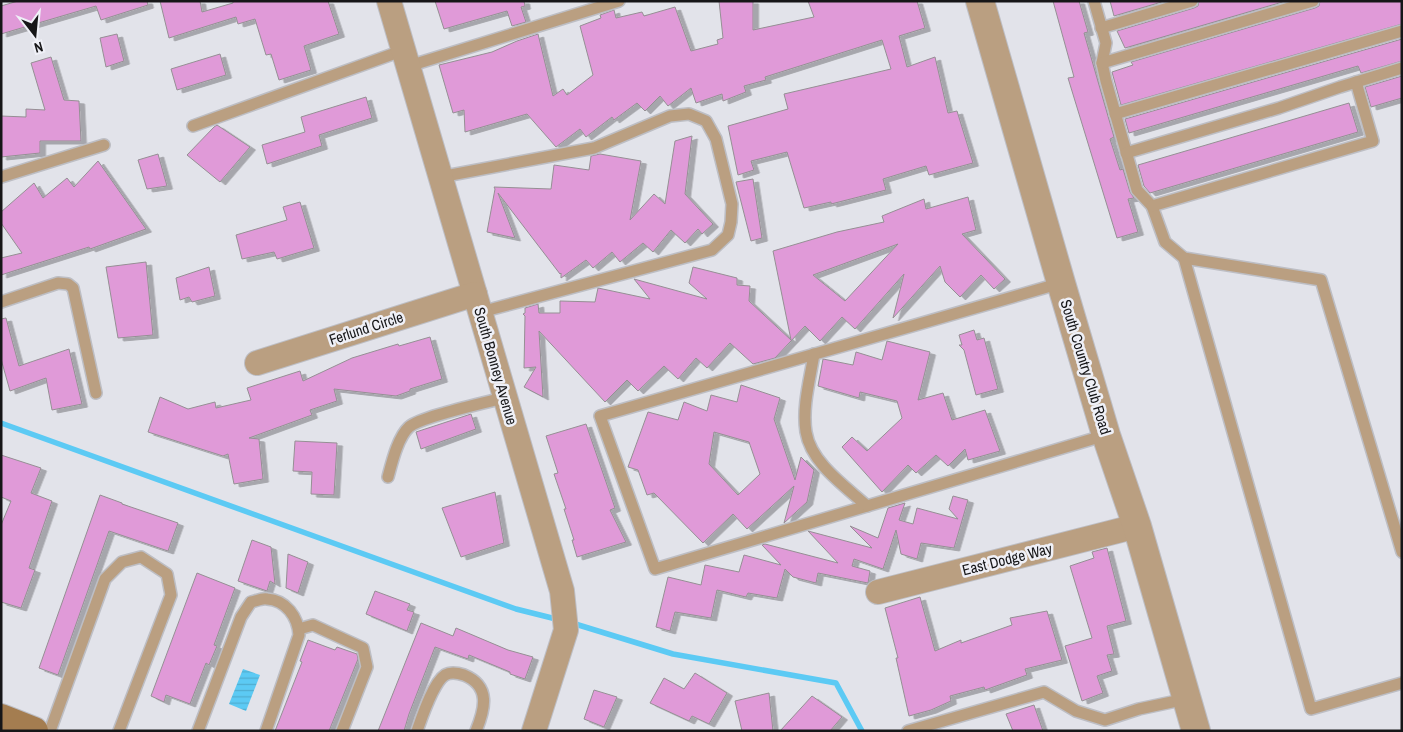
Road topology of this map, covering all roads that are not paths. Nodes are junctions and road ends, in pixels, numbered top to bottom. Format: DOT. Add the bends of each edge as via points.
graph roads {
  1 [pos="389,1"];
  2 [pos="619,1"];
  3 [pos="980,1"];
  4 [pos="1094,1"];
  5 [pos="1192,1"];
  6 [pos="1313,1"];
  7 [pos="1101,28"];
  8 [pos="1402,31"];
  9 [pos="406,58"];
  10 [pos="1102,63"];
  11 [pos="1402,68"];
  12 [pos="1356,82"];
  13 [pos="1115,114"];
  14 [pos="193,126"];
  15 [pos="104,145"];
  16 [pos="1126,154"];
  17 [pos="440,177"];
  18 [pos="1,178"];
  19 [pos="1152,206"];
  20 [pos="1184,258"];
  21 [pos="1061,283"];
  22 [pos="1,302"];
  23 [pos="478,303"];
  24 [pos="814,354"];
  25 [pos="257,363"];
  26 [pos="96,393"];
  27 [pos="506,397"];
  28 [pos="1106,435"];
  29 [pos="388,476"];
  30 [pos="867,506"];
  31 [pos="1137,526"];
  32 [pos="1402,552"];
  33 [pos="878,592"];
  34 [pos="299,629"];
  35 [pos="1402,684"];
  36 [pos="1186,699"];
  37 [pos="1,718"];
  38 [pos="34,731"];
  39 [pos="50,731"];
  40 [pos="119,731"];
  41 [pos="198,731"];
  42 [pos="266,731"];
  43 [pos="342,731"];
  44 [pos="418,731"];
  45 [pos="476,731"];
  46 [pos="534,731"];
  47 [pos="908,731"];
  48 [pos="1196,731"];
  1 -- 9 [label="street, South Bonney Avenue"];
  2 -- 9 [label="lane"];
  3 -- 21 [label="street, South Country Club Road"];
  4 -- 7 [label="lane"];
  5 -- 7 [label="lane"];
  6 -- 10 [label="lane"];
  7 -- 10 [label="lane" via="1106,43"];
  8 -- 13 [label="lane"];
  9 -- 14 [label="lane"];
  9 -- 17 [label="street, South Bonney Avenue"];
  10 -- 13 [label="lane"];
  11 -- 12 [label="lane"];
  12 -- 16 [label="lane"];
  12 -- 19 [label="lane" via="1373,141"];
  13 -- 16 [label="lane"];
  15 -- 18 [label="lane"];
  16 -- 19 [label="lane" via="1137,190"];
  17 -- 23 [label="street, South Bonney Avenue"];
  17 -- 23 [label="lane" via="594,148 670,116 690,114 706,121 716,139 732,204 728,235 712,250"];
  19 -- 20 [label="lane" via="1165,242"];
  20 -- 32 [label="lane" via="1321,280"];
  20 -- 35 [label="lane" via="1311,709"];
  21 -- 24 [label="lane"];
  21 -- 28 [label="street, South Country Club Road"];
  22 -- 26 [label="lane" via="58,284 68,284 73,288"];
  23 -- 25 [label="street, Ferlund Circle"];
  23 -- 27 [label="street, South Bonney Avenue"];
  24 -- 30 [label="lane" via="806,403 806,432 818,458"];
  24 -- 30 [label="lane" via="600,416 655,569"];
  27 -- 29 [label="lane" via="422,420 409,427 399,443"];
  27 -- 46 [label="street, South Bonney Avenue" via="562,591 566,630"];
  28 -- 30 [label="lane"];
  28 -- 31 [label="street, South Country Club Road"];
  31 -- 33 [label="street, East Dodge Way"];
  31 -- 36 [label="street, South Country Club Road"];
  34 -- 41 [label="lane" via="293,615 281,602 266,598 251,602 241,616"];
  34 -- 42 [label="lane"];
  34 -- 43 [label="lane" via="313,625 363,648 367,667"];
  36 -- 47 [label="lane" via="1105,720 1076,710 1044,692"];
  36 -- 48 [label="street, South Country Club Road"];
  37 -- 38 [label="main road"];
  39 -- 40 [label="lane" via="105,578 122,562 141,557 167,574 171,595"];
  44 -- 45 [label="lane" via="437,684 446,675 458,673 473,679 481,688 483,712"];
}
